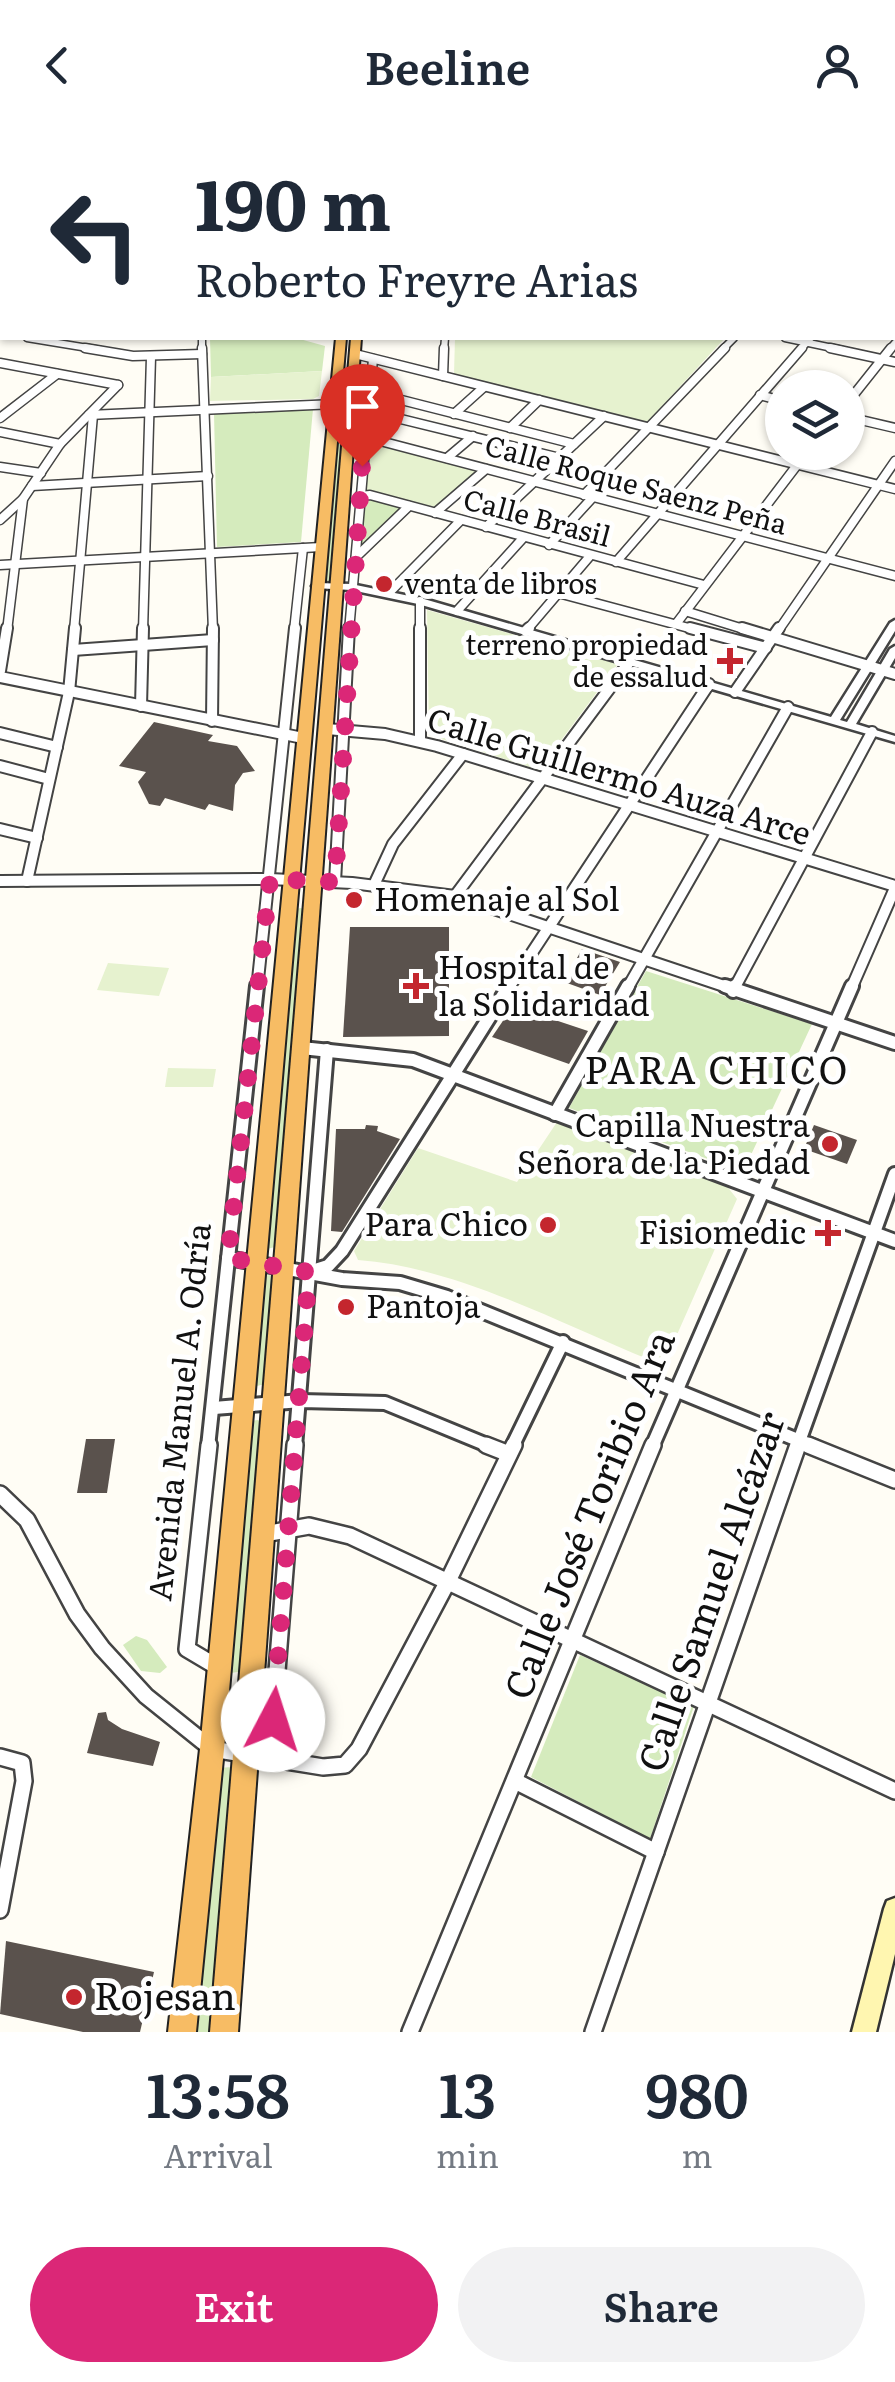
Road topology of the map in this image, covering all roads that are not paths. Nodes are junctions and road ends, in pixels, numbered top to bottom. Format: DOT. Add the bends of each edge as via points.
graph roads {
  1 [pos="40,340"];
  2 [pos="202,340"];
  3 [pos="340,340"];
  4 [pos="356,340"];
  5 [pos="445,340"];
  6 [pos="732,340"];
  7 [pos="809,340"];
  8 [pos="895,343"];
  9 [pos="202,354"];
  10 [pos="355,354"];
  11 [pos="150,357"];
  12 [pos="374,359"];
  13 [pos="882,359"];
  14 [pos="895,362"];
  15 [pos="0,363"];
  16 [pos="57,374"];
  17 [pos="444,376"];
  18 [pos="865,380"];
  19 [pos="484,386"];
  20 [pos="370,392"];
  21 [pos="760,396"];
  22 [pos="765,397"];
  23 [pos="540,400"];
  24 [pos="334,407"];
  25 [pos="367,409"];
  26 [pos="204,410"];
  27 [pos="351,410"];
  28 [pos="148,413"];
  29 [pos="454,414"];
  30 [pos="90,415"];
  31 [pos="604,416"];
  32 [pos="0,418"];
  33 [pos="865,421"];
  34 [pos="510,428"];
  35 [pos="649,428"];
  36 [pos="895,428"];
  37 [pos="0,432"];
  38 [pos="473,436"];
  39 [pos="366,437"];
  40 [pos="60,444"];
  41 [pos="574,444"];
  42 [pos="716,444"];
  43 [pos="765,456"];
  44 [pos="447,458"];
  45 [pos="560,458"];
  46 [pos="895,461"];
  47 [pos="0,467"];
  48 [pos="486,469"];
  49 [pos="792,470"];
  50 [pos="820,470"];
  51 [pos="41,474"];
  52 [pos="208,476"];
  53 [pos="146,479"];
  54 [pos="89,482"];
  55 [pos="535,482"];
  56 [pos="878,485"];
  57 [pos="32,486"];
  58 [pos="895,489"];
  59 [pos="359,496"];
  60 [pos="588,496"];
  61 [pos="22,499"];
  62 [pos="409,506"];
  63 [pos="435,513"];
  64 [pos="655,513"];
  65 [pos="0,520"];
  66 [pos="462,520"];
  67 [pos="486,527"];
  68 [pos="740,536"];
  69 [pos="523,538"];
  70 [pos="549,545"];
  71 [pos="321,547"];
  72 [pos="303,548"];
  73 [pos="210,553"];
  74 [pos="356,556"];
  75 [pos="590,556"];
  76 [pos="146,557"];
  77 [pos="828,558"];
  78 [pos="82,560"];
  79 [pos="616,562"];
  80 [pos="18,564"];
  81 [pos="0,565"];
  82 [pos="895,576"];
  83 [pos="704,585"];
  84 [pos="318,586"];
  85 [pos="344,587"];
  86 [pos="558,593"];
  87 [pos="389,594"];
  88 [pos="420,601"];
  89 [pos="457,611"];
  90 [pos="685,611"];
  91 [pos="895,623"];
  92 [pos="676,624"];
  93 [pos="526,631"];
  94 [pos="772,638"];
  95 [pos="213,640"];
  96 [pos="144,646"];
  97 [pos="766,648"];
  98 [pos="895,649"];
  99 [pos="73,650"];
  100 [pos="630,661"];
  101 [pos="869,666"];
  102 [pos="889,672"];
  103 [pos="0,674"];
  104 [pos="709,684"];
  105 [pos="68,692"];
  106 [pos="736,692"];
  107 [pos="141,706"];
  108 [pos="788,708"];
  109 [pos="306,720"];
  110 [pos="212,721"];
  111 [pos="834,721"];
  112 [pos="327,725"];
  113 [pos="850,726"];
  114 [pos="346,730"];
  115 [pos="872,732"];
  116 [pos="0,733"];
  117 [pos="285,735"];
  118 [pos="303,738"];
  119 [pos="895,738"];
  120 [pos="420,741"];
  121 [pos="56,748"];
  122 [pos="463,754"];
  123 [pos="0,766"];
  124 [pos="50,780"];
  125 [pos="545,781"];
  126 [pos="625,806"];
  127 [pos="0,829"];
  128 [pos="715,832"];
  129 [pos="36,838"];
  130 [pos="804,859"];
  131 [pos="270,879"];
  132 [pos="291,880"];
  133 [pos="0,881"];
  134 [pos="27,881"];
  135 [pos="314,881"];
  136 [pos="335,882"];
  137 [pos="374,886"];
  138 [pos="895,887"];
  139 [pos="455,896"];
  140 [pos="546,928"];
  141 [pos="643,960"];
  142 [pos="733,991"];
  143 [pos="834,1025"];
  144 [pos="895,1044"];
  145 [pos="302,1048"];
  146 [pos="327,1050"];
  147 [pos="455,1075"];
  148 [pos="554,1114"];
  149 [pos="895,1174"];
  150 [pos="762,1190"];
  151 [pos="874,1234"];
  152 [pos="895,1241"];
  153 [pos="228,1258"];
  154 [pos="254,1261"];
  155 [pos="284,1267"];
  156 [pos="309,1272"];
  157 [pos="563,1342"];
  158 [pos="676,1389"];
  159 [pos="301,1401"];
  160 [pos="274,1403"];
  161 [pos="242,1406"];
  162 [pos="214,1408"];
  163 [pos="799,1440"];
  164 [pos="510,1454"];
  165 [pos="895,1480"];
  166 [pos="0,1494"];
  167 [pos="290,1527"];
  168 [pos="264,1534"];
  169 [pos="448,1581"];
  170 [pos="574,1639"];
  171 [pos="219,1668"];
  172 [pos="706,1701"];
  173 [pos="212,1749"];
  174 [pos="245,1755"];
  175 [pos="0,1757"];
  176 [pos="270,1758"];
  177 [pos="516,1782"];
  178 [pos="895,1791"];
  179 [pos="656,1852"];
  180 [pos="895,1909"];
  181 [pos="0,1910"];
  182 [pos="182,2032"];
  183 [pos="224,2032"];
  184 [pos="410,2032"];
  185 [pos="593,2032"];
  186 [pos="864,2032"];
  1 -- 11 [label="street"];
  2 -- 9 [label="street"];
  3 -- 24 [label="highway, Avenida Manuel A. Odría"];
  4 -- 10 [label="highway"];
  5 -- 17 [label="street"];
  6 -- 35 [label="street"];
  7 -- 13 [label="street"];
  7 -- 21 [label="street"];
  8 -- 13 [label="street"];
  9 -- 11 [label="street"];
  9 -- 26 [label="street"];
  10 -- 12 [label="street"];
  10 -- 27 [label="highway"];
  11 -- 28 [label="street"];
  12 -- 17 [label="street"];
  12 -- 20 [label="street"];
  13 -- 14 [label="street"];
  13 -- 18 [label="street"];
  15 -- 16 [label="street"];
  16 -- 30 [label="street" via="118,386"];
  16 -- 32 [label="street"];
  17 -- 19 [label="street"];
  19 -- 23 [label="street"];
  19 -- 29 [label="street"];
  20 -- 25 [label="street"];
  20 -- 29 [label="street"];
  21 -- 22 [label="street"];
  21 -- 42 [label="street"];
  23 -- 31 [label="street"];
  23 -- 34 [label="street"];
  24 -- 26 [label="street"];
  24 -- 27 [label="highway"];
  24 -- 71 [label="highway, Avenida Manuel A. Odría"];
  25 -- 27 [label="street"];
  25 -- 38 [label="street"];
  25 -- 39 [label="street"];
  26 -- 28 [label="street"];
  26 -- 52 [label="street"];
  27 -- 85 [label="highway"];
  28 -- 30 [label="street"];
  28 -- 53 [label="street"];
  29 -- 34 [label="street"];
  30 -- 40 [label="street"];
  30 -- 54 [label="street"];
  31 -- 35 [label="street"];
  31 -- 41 [label="street"];
  33 -- 36 [label="street"];
  34 -- 41 [label="street"];
  35 -- 42 [label="street"];
  35 -- 60 [label="street"];
  37 -- 40 [label="street"];
  38 -- 44 [label="street"];
  38 -- 45 [label="street"];
  39 -- 44 [label="street, Calle Roque Saenz Peña"];
  39 -- 59 [label="street"];
  40 -- 51 [label="street"];
  41 -- 45 [label="street"];
  42 -- 43 [label="street"];
  42 -- 64 [label="street"];
  44 -- 48 [label="street, Calle Roque Saenz Peña"];
  45 -- 55 [label="street"];
  46 -- 56 [label="street"];
  47 -- 51 [label="street"];
  48 -- 55 [label="street, Calle Roque Saenz Peña"];
  48 -- 63 [label="street"];
  49 -- 68 [label="street"];
  50 -- 56 [label="street"];
  51 -- 57 [label="street"];
  52 -- 53 [label="street"];
  52 -- 73 [label="street"];
  53 -- 54 [label="street"];
  53 -- 76 [label="street"];
  54 -- 57 [label="street"];
  54 -- 78 [label="street"];
  55 -- 60 [label="street, Calle Roque Saenz Peña"];
  55 -- 67 [label="street"];
  56 -- 58 [label="street"];
  56 -- 77 [label="street"];
  57 -- 61 [label="street"];
  59 -- 62 [label="street, Calle Brasil"];
  59 -- 74 [label="street"];
  60 -- 64 [label="street, Calle Roque Saenz Peña"];
  60 -- 70 [label="street"];
  61 -- 65 [label="street"];
  61 -- 80 [label="street"];
  62 -- 63 [label="street, Calle Brasil"];
  62 -- 74 [label="street"];
  63 -- 66 [label="street, Calle Brasil"];
  64 -- 68 [label="street, Calle Roque Saenz Peña"];
  64 -- 79 [label="street"];
  66 -- 67 [label="street, Calle Brasil"];
  66 -- 87 [label="street"];
  67 -- 69 [label="street, Calle Brasil"];
  68 -- 77 [label="street, Calle Roque Saenz Peña"];
  68 -- 83 [label="street"];
  69 -- 70 [label="street, Calle Brasil"];
  69 -- 89 [label="street"];
  70 -- 75 [label="street, Calle Brasil"];
  71 -- 72 [label="street"];
  71 -- 84 [label="highway, Avenida Manuel A. Odría"];
  72 -- 73 [label="street"];
  72 -- 117 [label="street, Avenida Manuel A. Odría"];
  73 -- 76 [label="street"];
  73 -- 95 [label="street"];
  74 -- 85 [label="street"];
  75 -- 79 [label="street, Calle Brasil"];
  75 -- 86 [label="street"];
  76 -- 78 [label="street"];
  76 -- 96 [label="street"];
  77 -- 82 [label="street, Calle Roque Saenz Peña"];
  77 -- 94 [label="street"];
  78 -- 80 [label="street"];
  78 -- 99 [label="street"];
  79 -- 83 [label="street, Calle Brasil"];
  80 -- 81 [label="street"];
  80 -- 103 [label="street"];
  83 -- 90 [label="street"];
  84 -- 85 [label="street"];
  84 -- 109 [label="highway, Avenida Manuel A. Odría"];
  85 -- 87 [label="street"];
  85 -- 112 [label="highway"];
  85 -- 114 [label="street"];
  86 -- 92 [label="street"];
  86 -- 93 [label="street"];
  87 -- 88 [label="street"];
  88 -- 89 [label="street"];
  88 -- 120 [label="street"];
  89 -- 93 [label="street"];
  90 -- 92 [label="street"];
  90 -- 94 [label="street"];
  91 -- 101 [label="street"];
  92 -- 97 [label="street"];
  93 -- 100 [label="street"];
  94 -- 97 [label="street"];
  94 -- 101 [label="street"];
  95 -- 96 [label="street"];
  95 -- 110 [label="street"];
  96 -- 99 [label="street"];
  96 -- 107 [label="street"];
  97 -- 106 [label="street"];
  98 -- 102 [label="street"];
  99 -- 105 [label="street"];
  100 -- 104 [label="street"];
  100 -- 125 [label="street"];
  101 -- 102 [label="street"];
  101 -- 111 [label="street"];
  102 -- 113 [label="street"];
  103 -- 105 [label="street"];
  104 -- 106 [label="street"];
  104 -- 126 [label="street"];
  105 -- 107 [label="street"];
  105 -- 121 [label="street"];
  106 -- 108 [label="street"];
  107 -- 110 [label="street"];
  108 -- 111 [label="street"];
  108 -- 128 [label="street"];
  109 -- 112 [label="highway"];
  109 -- 118 [label="highway, Avenida Manuel A. Odría"];
  110 -- 117 [label="street"];
  111 -- 113 [label="street"];
  112 -- 114 [label="street, Calle Guillermo Auza Arce"];
  112 -- 135 [label="highway"];
  113 -- 115 [label="street"];
  114 -- 120 [label="street, Calle Guillermo Auza Arce"];
  114 -- 136 [label="street"];
  115 -- 119 [label="street"];
  115 -- 130 [label="street"];
  116 -- 121 [label="street"];
  117 -- 118 [label="street"];
  117 -- 131 [label="street, Avenida Manuel A. Odría"];
  118 -- 132 [label="highway, Avenida Manuel A. Odría"];
  120 -- 122 [label="street, Calle Guillermo Auza Arce"];
  121 -- 124 [label="street"];
  122 -- 125 [label="street, Calle Guillermo Auza Arce"];
  122 -- 137 [label="street" via="393,844"];
  123 -- 124 [label="street"];
  124 -- 129 [label="street"];
  125 -- 126 [label="street, Calle Guillermo Auza Arce"];
  125 -- 139 [label="street"];
  126 -- 128 [label="street, Calle Guillermo Auza Arce"];
  126 -- 140 [label="street"];
  127 -- 129 [label="street"];
  128 -- 130 [label="street, Calle Guillermo Auza Arce"];
  128 -- 141 [label="street"];
  129 -- 134 [label="street"];
  130 -- 138 [label="street, Calle Guillermo Auza Arce"];
  130 -- 142 [label="street"];
  131 -- 132 [label="street"];
  131 -- 134 [label="street"];
  131 -- 153 [label="street, Avenida Manuel A. Odría"];
  132 -- 135 [label="street"];
  132 -- 154 [label="highway, Avenida Manuel A. Odría"];
  133 -- 134 [label="street"];
  135 -- 136 [label="street"];
  135 -- 145 [label="highway"];
  136 -- 137 [label="street"];
  137 -- 139 [label="street"];
  138 -- 143 [label="street, Calle José Toribio Ara"];
  139 -- 140 [label="street"];
  140 -- 141 [label="street"];
  140 -- 147 [label="street"];
  141 -- 142 [label="street"];
  141 -- 148 [label="street"];
  142 -- 143 [label="street"];
  143 -- 144 [label="street"];
  143 -- 150 [label="street, Calle José Toribio Ara"];
  145 -- 146 [label="street"];
  145 -- 155 [label="highway"];
  146 -- 147 [label="street" via="393,1055"];
  146 -- 156 [label="street"];
  147 -- 148 [label="street"];
  147 -- 156 [label="street" via="342,1252"];
  148 -- 150 [label="street"];
  149 -- 151 [label="street, Calle Samuel Alcázar"];
  150 -- 151 [label="street"];
  150 -- 158 [label="street, Calle José Toribio Ara"];
  151 -- 152 [label="street"];
  151 -- 163 [label="street, Calle Samuel Alcázar"];
  153 -- 154 [label="street"];
  153 -- 162 [label="street, Avenida Manuel A. Odría"];
  154 -- 155 [label="street"];
  154 -- 161 [label="highway, Avenida Manuel A. Odría"];
  155 -- 156 [label="street"];
  155 -- 160 [label="highway"];
  156 -- 157 [label="street" via="420,1288"];
  156 -- 159 [label="street"];
  157 -- 158 [label="street"];
  157 -- 164 [label="street"];
  158 -- 163 [label="street"];
  158 -- 170 [label="street, Calle José Toribio Ara"];
  159 -- 160 [label="street"];
  159 -- 164 [label="street" via="385,1403"];
  159 -- 167 [label="street"];
  160 -- 161 [label="street"];
  160 -- 168 [label="highway"];
  161 -- 162 [label="street"];
  161 -- 171 [label="highway, Avenida Manuel A. Odría"];
  162 -- 171 [label="street, Avenida Manuel A. Odría" via="187,1649"];
  163 -- 165 [label="street"];
  163 -- 172 [label="street, Calle Samuel Alcázar"];
  164 -- 169 [label="street"];
  166 -- 173 [label="street" via="27,1520 102,1648 146,1696"];
  167 -- 168 [label="street"];
  167 -- 169 [label="street" via="350,1536"];
  167 -- 176 [label="street"];
  168 -- 174 [label="highway"];
  169 -- 170 [label="street"];
  169 -- 176 [label="street" via="359,1750 344,1766"];
  170 -- 172 [label="street"];
  170 -- 177 [label="street, Calle José Toribio Ara"];
  171 -- 173 [label="highway, Avenida Manuel A. Odría"];
  172 -- 178 [label="street"];
  172 -- 179 [label="street, Calle Samuel Alcázar"];
  173 -- 174 [label="street"];
  173 -- 182 [label="highway, Avenida Manuel A. Odría"];
  174 -- 176 [label="street"];
  174 -- 183 [label="highway"];
  175 -- 181 [label="street" via="22,1763 24,1781"];
  177 -- 179 [label="street"];
  177 -- 184 [label="street, Calle José Toribio Ara"];
  179 -- 185 [label="street, Calle Samuel Alcázar"];
  180 -- 186 [label="main road"];
}
